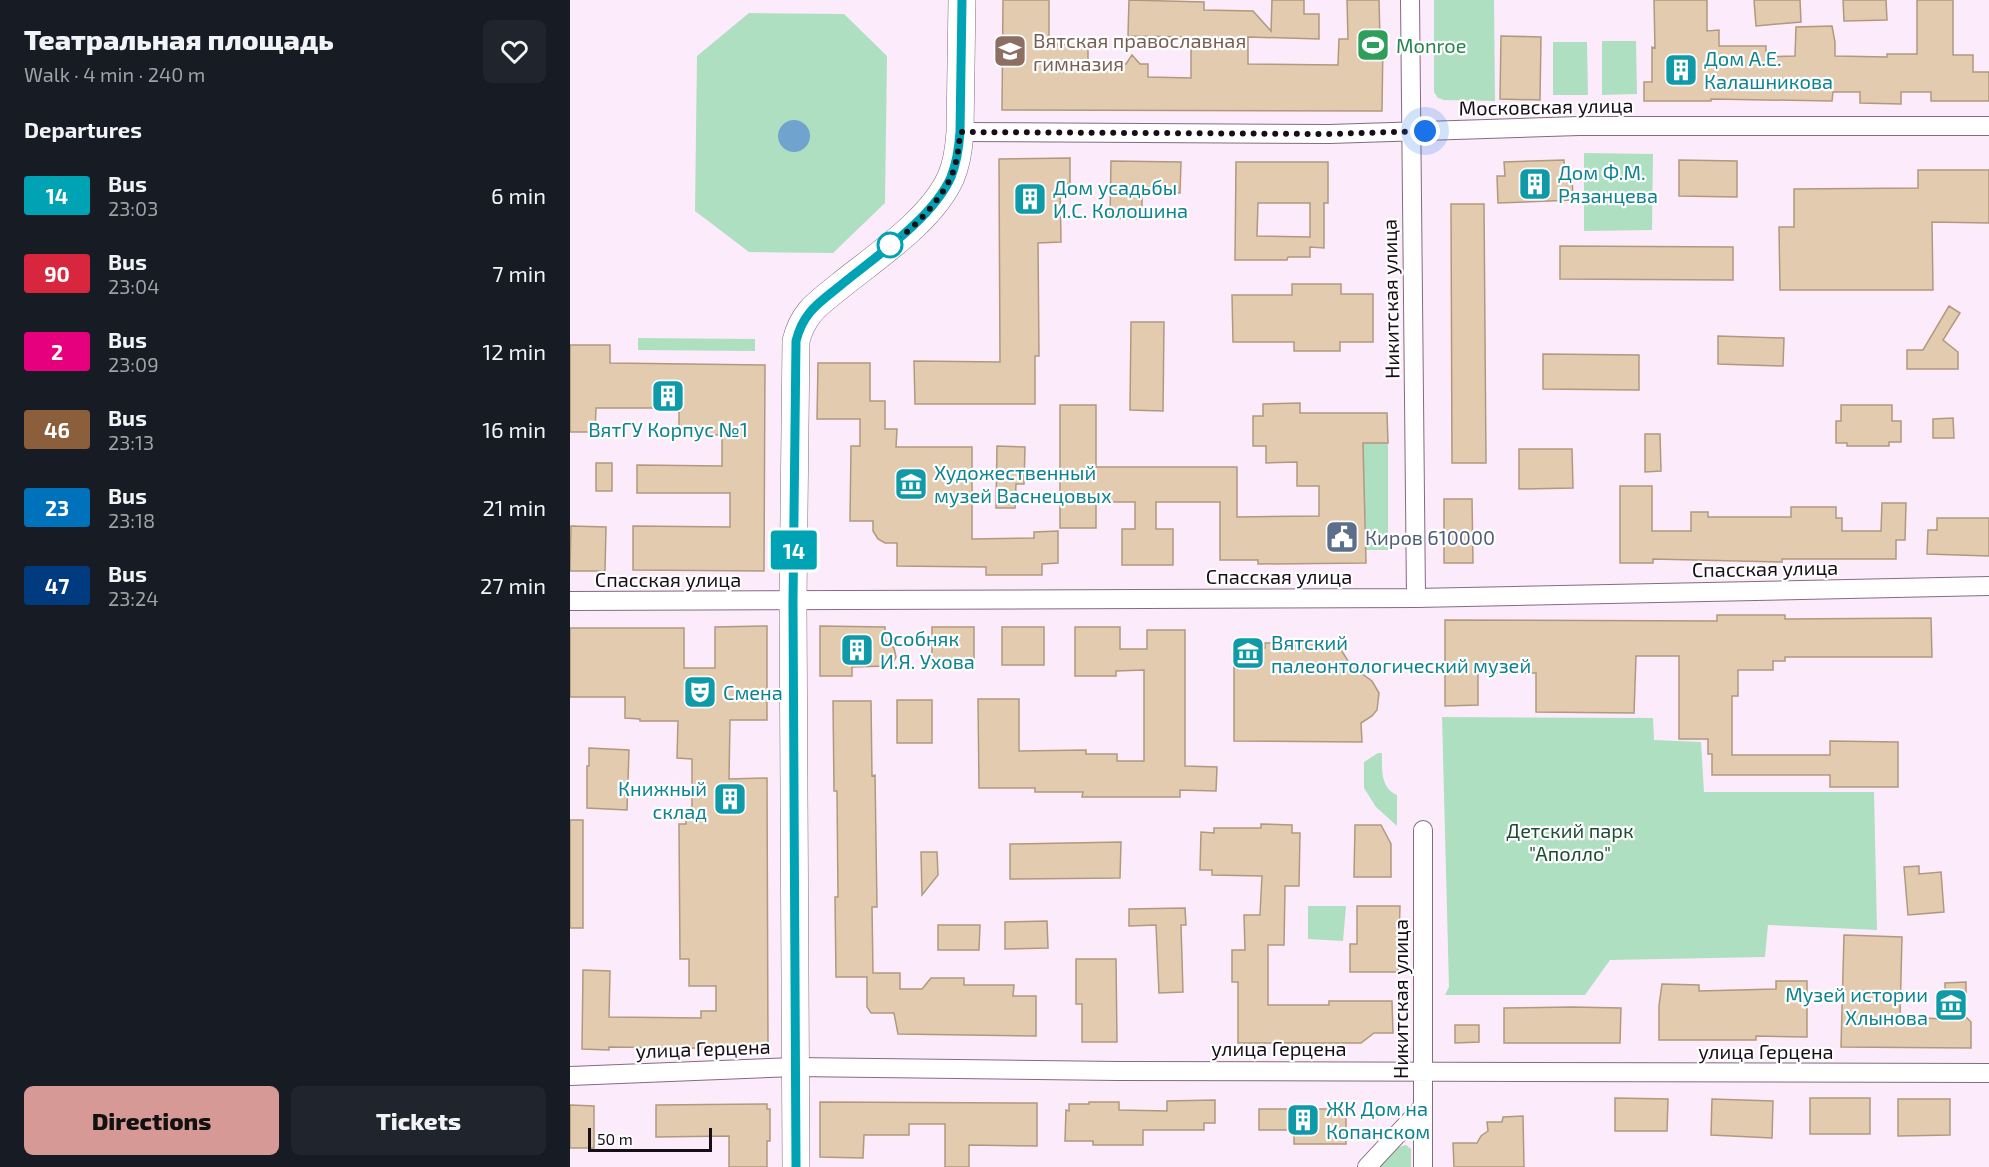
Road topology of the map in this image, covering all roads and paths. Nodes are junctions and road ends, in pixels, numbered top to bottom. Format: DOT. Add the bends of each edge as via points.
graph roads {
  1 [pos="962,0"];
  2 [pos="1410,0"];
  3 [pos="1989,126"];
  4 [pos="1411,131"];
  5 [pos="960,132"];
  6 [pos="1989,586"];
  7 [pos="1416,598"];
  8 [pos="570,601"];
  9 [pos="793,602"];
  10 [pos="1423,830"];
  11 [pos="795,1067"];
  12 [pos="1423,1071"];
  13 [pos="1989,1073"];
  14 [pos="570,1076"];
  15 [pos="1422,1108"];
  16 [pos="796,1167"];
  17 [pos="1367,1167"];
  18 [pos="1423,1167"];
  1 -- 5 [label="main road"];
  2 -- 4 [label="street, Никитская улица"];
  3 -- 4 [label="street, Московская улица" via="1579,126"];
  4 -- 5 [label="street, Московская улица"];
  4 -- 7 [label="street, Никитская улица"];
  5 -- 9 [label="main road" via="955,165 937,199 905,233 812,309 800,325 796,341"];
  6 -- 7 [label="street, Спасская улица"];
  7 -- 9 [label="street, Спасская улица"];
  8 -- 9 [label="street, Спасская улица"];
  9 -- 11 [label="main road"];
  10 -- 12 [label="street, Никитская улица"];
  11 -- 12 [label="street, улица Герцена"];
  11 -- 14 [label="street, улица Герцена"];
  11 -- 16 [label="main road"];
  12 -- 13 [label="street, улица Герцена"];
  12 -- 15 [label="street, Никитская улица"];
  15 -- 17 [label="street"];
  15 -- 18 [label="street, Никитская улица"];
}
